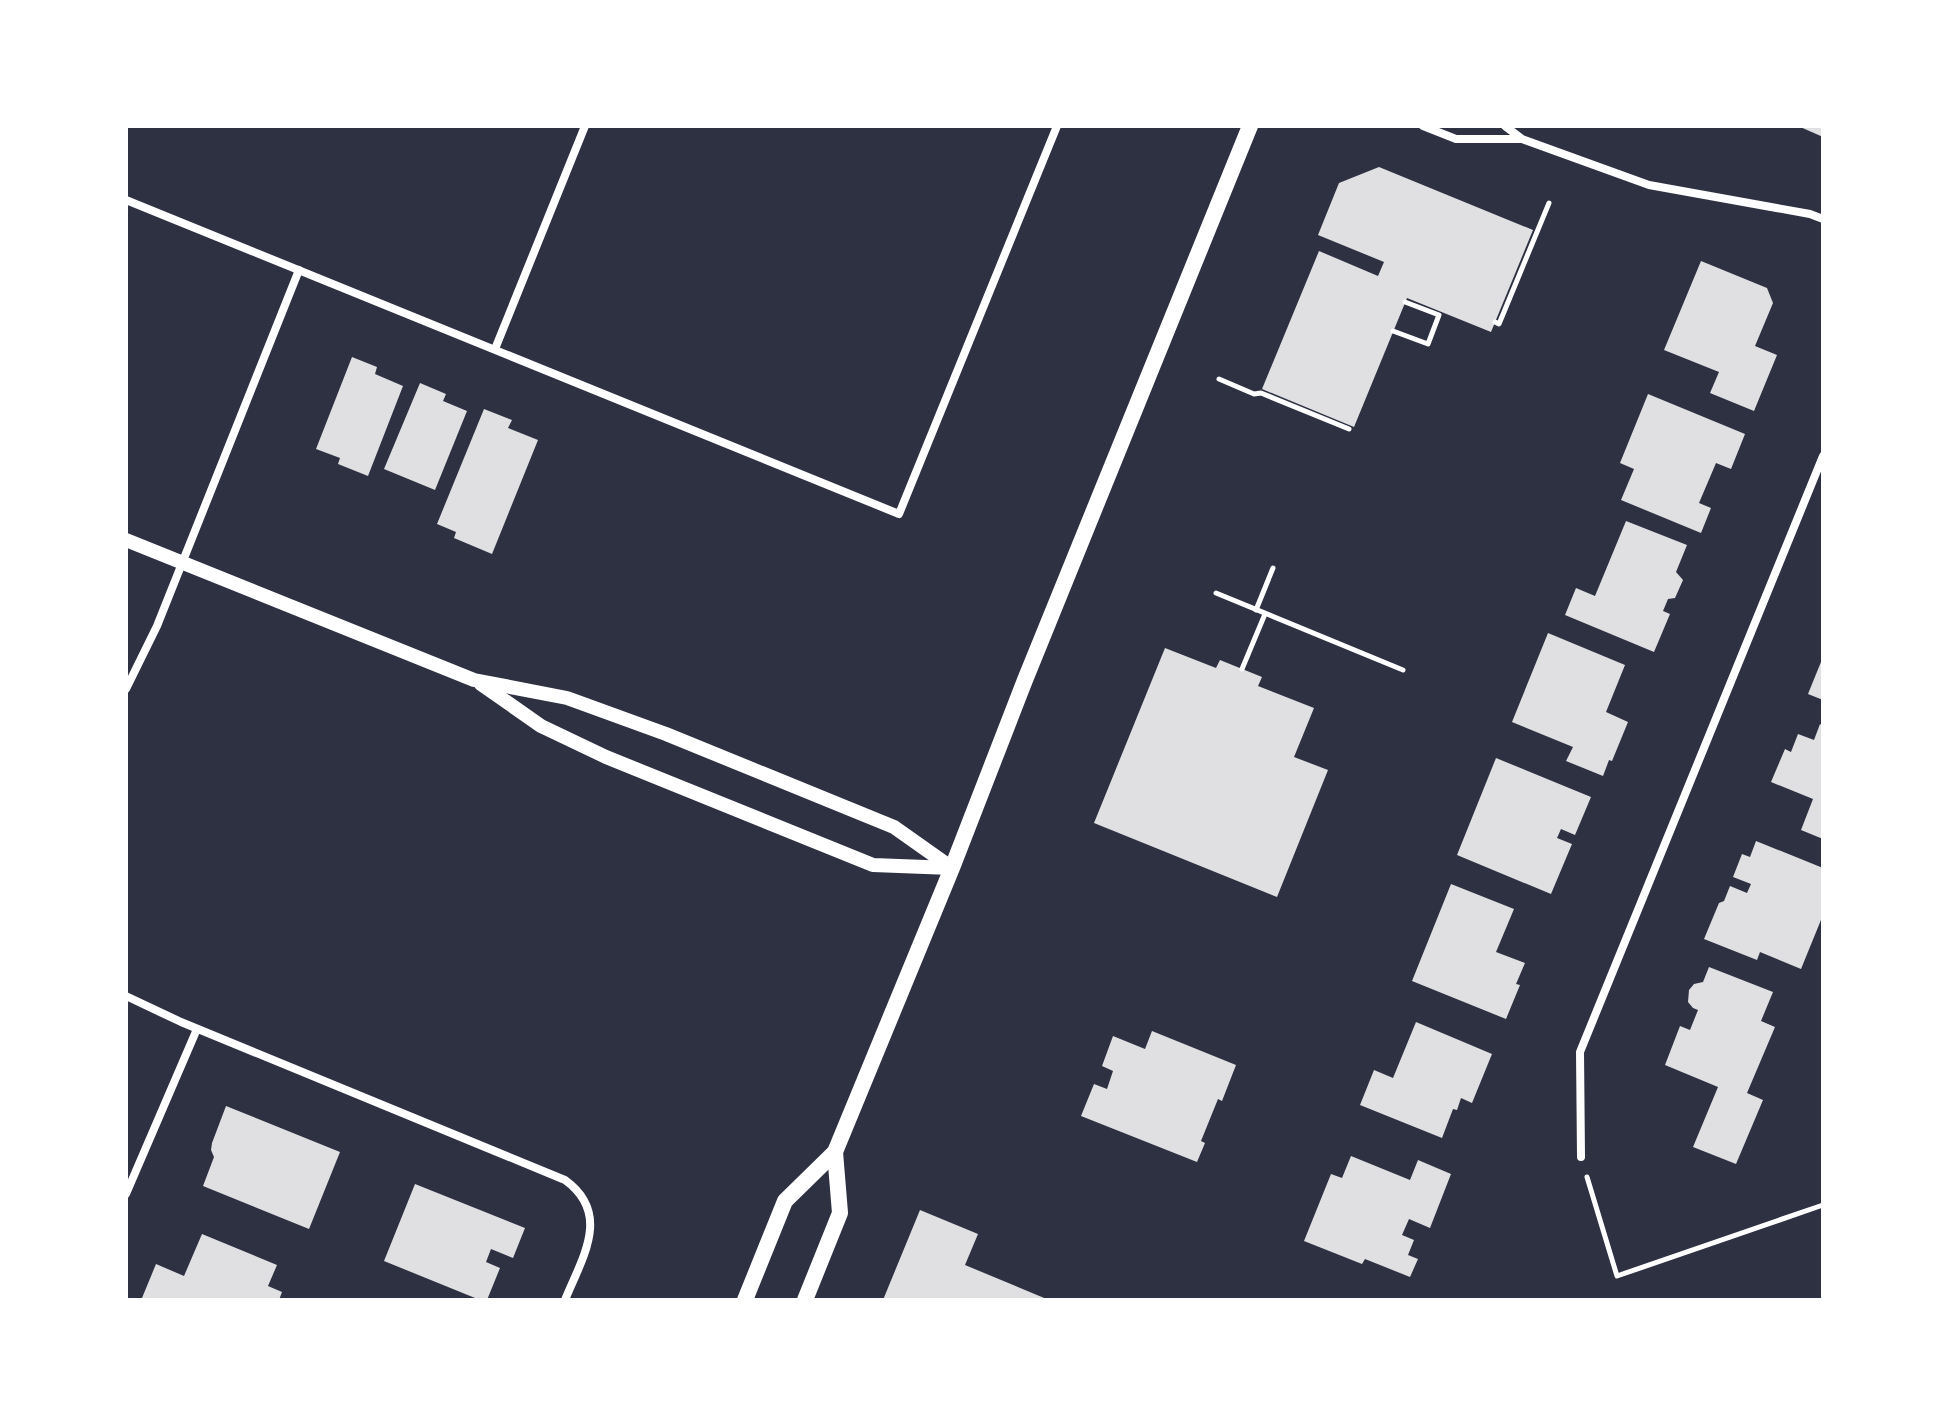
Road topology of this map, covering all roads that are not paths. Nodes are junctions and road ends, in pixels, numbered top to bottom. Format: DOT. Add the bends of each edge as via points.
graph roads {
  1 [pos="585,126"];
  2 [pos="1057,126"];
  3 [pos="1250,126"];
  4 [pos="1423,126"];
  5 [pos="1505,126"];
  6 [pos="1522,139"];
  7 [pos="126,200"];
  8 [pos="1823,219"];
  9 [pos="299,270"];
  10 [pos="495,349"];
  11 [pos="1823,456"];
  12 [pos="126,540"];
  13 [pos="183,563"];
  14 [pos="474,680"];
  15 [pos="126,689"];
  16 [pos="952,868"];
  17 [pos="126,996"];
  18 [pos="197,1029"];
  19 [pos="835,1152"];
  20 [pos="1581,1157"];
  21 [pos="126,1194"];
  22 [pos="565,1300"];
  23 [pos="745,1300"];
  24 [pos="805,1300"];
  1 -- 10 [label="street"];
  2 -- 10 [label="street" via="899,514"];
  3 -- 16 [label="main road"];
  4 -- 6 [label="street" via="1456,139"];
  5 -- 6 [label="street"];
  6 -- 8 [label="street" via="1649,185"];
  7 -- 9 [label="street"];
  9 -- 10 [label="street"];
  9 -- 13 [label="street"];
  11 -- 20 [label="street" via="1580,1052"];
  12 -- 13 [label="street"];
  13 -- 14 [label="street"];
  13 -- 15 [label="street"];
  14 -- 16 [label="street" via="567,698 666,734 894,827"];
  14 -- 16 [label="street" via="541,726 606,757 873,865"];
  16 -- 19 [label="main road"];
  17 -- 18 [label="street"];
  18 -- 21 [label="street"];
  18 -- 22 [label="street" via="573,1185 591,1219 590,1238"];
  19 -- 23 [label="main road" via="785,1201"];
  19 -- 24 [label="main road" via="840,1213"];
}
